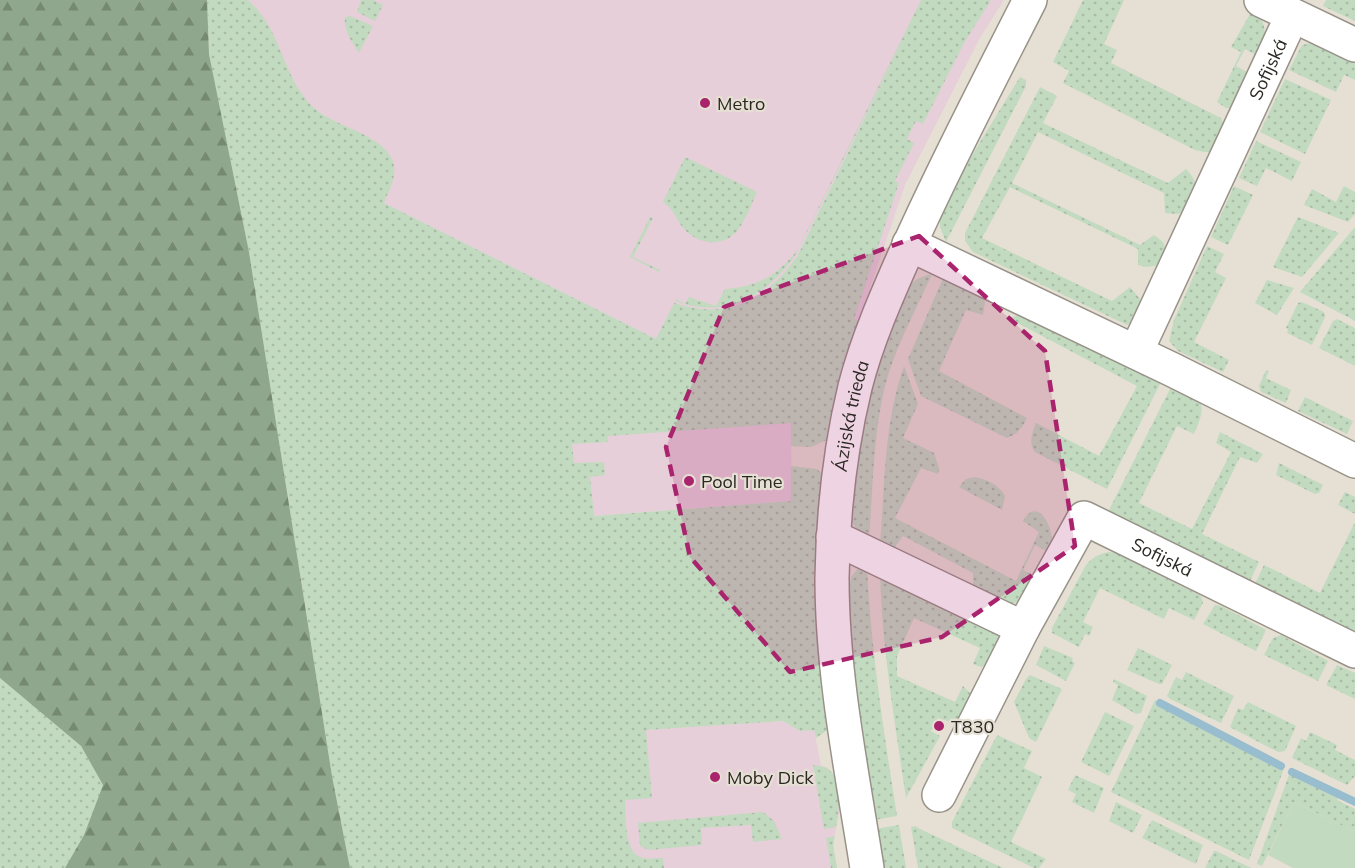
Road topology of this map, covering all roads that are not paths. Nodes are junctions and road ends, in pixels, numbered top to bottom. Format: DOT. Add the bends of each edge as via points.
graph roads {
  1 [pos="1030,0"];
  2 [pos="1261,0"];
  3 [pos="1292,16"];
  4 [pos="1355,45"];
  5 [pos="909,244"];
  6 [pos="1136,352"];
  7 [pos="1355,461"];
  8 [pos="833,537"];
  9 [pos="1023,628"];
  10 [pos="1355,651"];
  11 [pos="939,795"];
  12 [pos="867,868"];
  1 -- 5 [label="street, Ázijská trieda"];
  2 -- 3 [label="street"];
  3 -- 4 [label="street"];
  3 -- 6 [label="street, Sofijská"];
  5 -- 6 [label="street"];
  5 -- 8 [label="street, Ázijská trieda" via="875,324 855,387 841,460"];
  6 -- 7 [label="street"];
  8 -- 9 [label="street"];
  8 -- 12 [label="street, Ázijská trieda" via="835,638"];
  9 -- 10 [label="street, Sofijská" via="1084,518"];
  9 -- 11 [label="street, Sofijská"];
}
